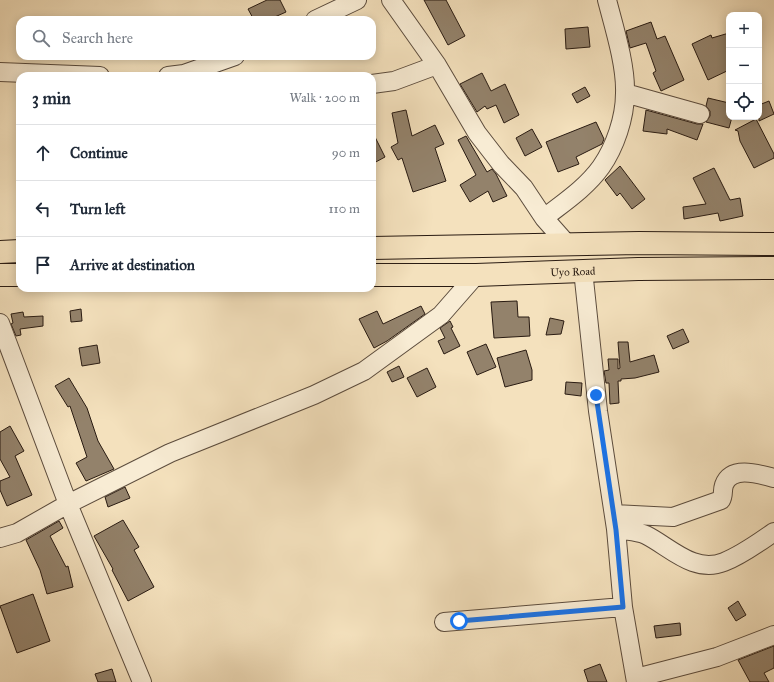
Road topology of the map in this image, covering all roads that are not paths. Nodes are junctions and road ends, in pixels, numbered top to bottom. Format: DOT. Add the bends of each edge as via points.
graph roads {
  1 [pos="357,0"];
  2 [pos="391,0"];
  3 [pos="607,0"];
  4 [pos="323,16"];
  5 [pos="224,60"];
  6 [pos="437,65"];
  7 [pos="0,72"];
  8 [pos="190,72"];
  9 [pos="16,73"];
  10 [pos="376,84"];
  11 [pos="625,93"];
  12 [pos="700,114"];
  13 [pos="544,218"];
  14 [pos="567,244"];
  15 [pos="774,244"];
  16 [pos="376,248"];
  17 [pos="16,251"];
  18 [pos="0,252"];
  19 [pos="774,268"];
  20 [pos="583,270"];
  21 [pos="476,274"];
  22 [pos="0,275"];
  23 [pos="16,275"];
  24 [pos="376,275"];
  25 [pos="0,324"];
  26 [pos="774,478"];
  27 [pos="68,504"];
  28 [pos="615,522"];
  29 [pos="774,532"];
  30 [pos="0,538"];
  31 [pos="623,607"];
  32 [pos="444,622"];
  33 [pos="774,635"];
  34 [pos="636,680"];
  35 [pos="142,682"];
  1 -- 4 [label="street"];
  2 -- 6 [label="street"];
  3 -- 11 [label="street"];
  5 -- 8 [label="street"];
  6 -- 10 [label="street" via="394,82"];
  6 -- 13 [label="street" via="477,133 524,188"];
  7 -- 9 [label="street"];
  11 -- 12 [label="street"];
  11 -- 13 [label="street" via="621,123 601,168 573,196"];
  13 -- 14 [label="street"];
  14 -- 15 [label="highway"];
  14 -- 16 [label="highway"];
  17 -- 18 [label="highway"];
  19 -- 20 [label="highway, Uyo Road"];
  20 -- 21 [label="highway, Uyo Road"];
  20 -- 28 [label="street" via="598,411"];
  21 -- 24 [label="highway, Uyo Road"];
  21 -- 27 [label="street" via="441,315 364,371 314,395 170,453"];
  22 -- 23 [label="highway"];
  25 -- 27 [label="street"];
  26 -- 28 [label="street" via="740,472 730,476 723,486 721,500 673,517"];
  27 -- 30 [label="street" via="17,533"];
  27 -- 35 [label="street"];
  28 -- 29 [label="street" via="645,534 692,562 710,565 723,563 742,554"];
  28 -- 31 [label="street"];
  31 -- 32 [label="street"];
  31 -- 34 [label="street"];
  33 -- 34 [label="street" via="717,657"];
}
